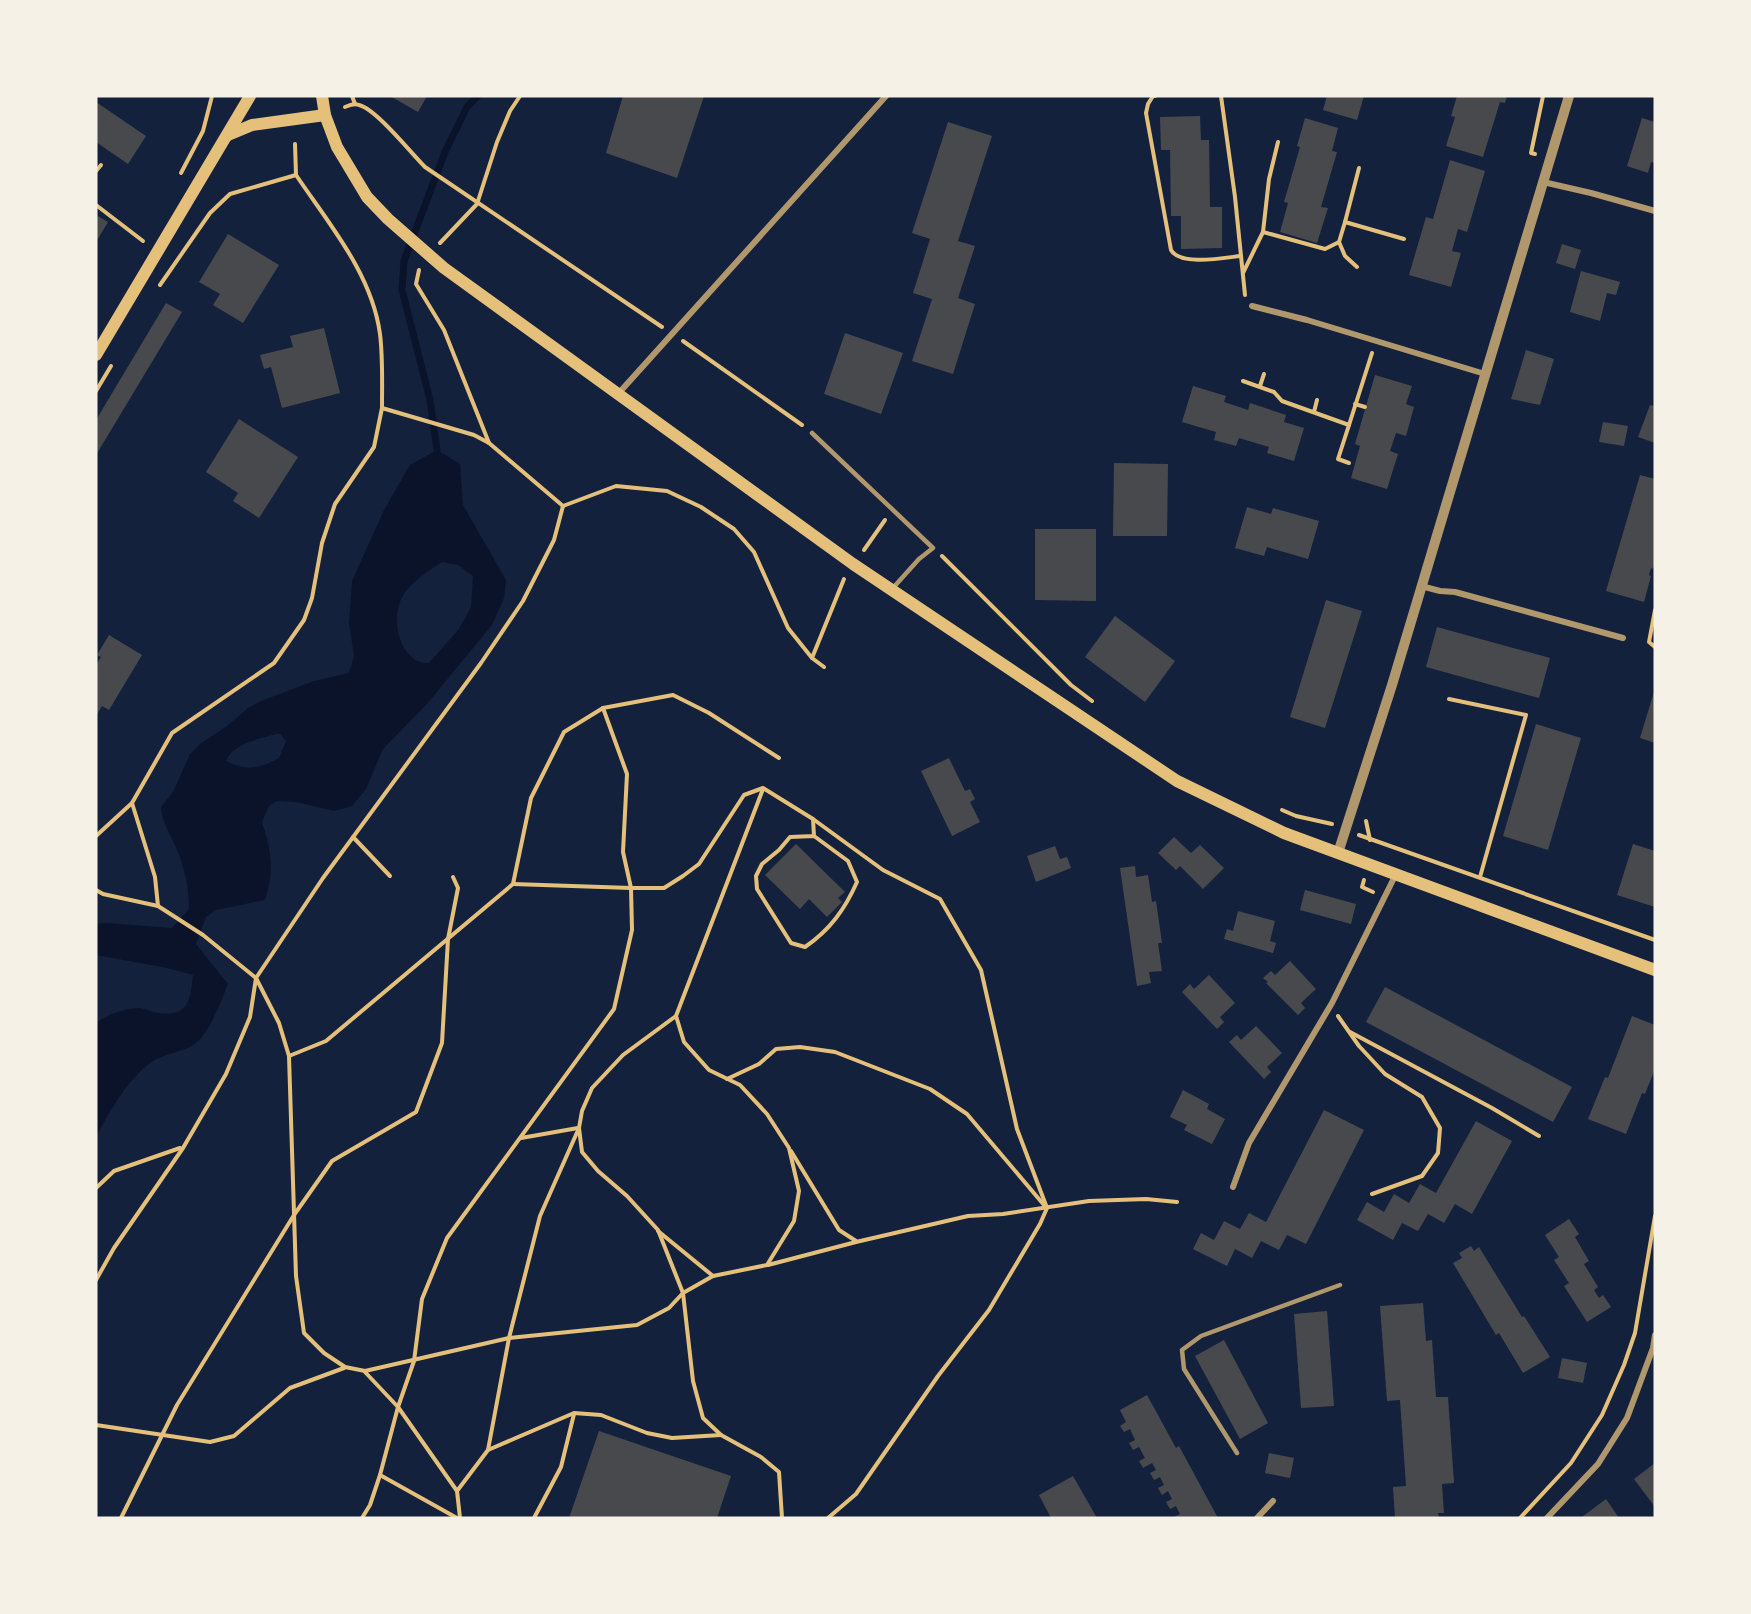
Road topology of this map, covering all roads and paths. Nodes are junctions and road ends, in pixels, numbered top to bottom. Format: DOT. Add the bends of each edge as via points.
graph roads {
  1 [pos="212,96"];
  2 [pos="250,96"];
  3 [pos="322,96"];
  4 [pos="353,96"];
  5 [pos="520,96"];
  6 [pos="886,96"];
  7 [pos="1155,96"];
  8 [pos="1221,96"];
  9 [pos="1569,96"];
  10 [pos="355,104"];
  11 [pos="345,106"];
  12 [pos="325,115"];
  13 [pos="228,135"];
  14 [pos="1278,142"];
  15 [pos="295,144"];
  16 [pos="101,165"];
  17 [pos="1359,168"];
  18 [pos="96,171"];
  19 [pos="296,175"];
  20 [pos="176,182"];
  21 [pos="1543,182"];
  22 [pos="477,204"];
  23 [pos="96,205"];
  24 [pos="1655,211"];
  25 [pos="1345,222"];
  26 [pos="148,231"];
  27 [pos="1263,232"];
  28 [pos="1404,239"];
  29 [pos="143,241"];
  30 [pos="1339,242"];
  31 [pos="138,249"];
  32 [pos="434,250"];
  33 [pos="1240,256"];
  34 [pos="421,265"];
  35 [pos="1357,267"];
  36 [pos="1242,274"];
  37 [pos="159,287"];
  38 [pos="1252,306"];
  39 [pos="671,333"];
  40 [pos="1376,340"];
  41 [pos="96,355"];
  42 [pos="113,362"];
  43 [pos="1264,374"];
  44 [pos="1485,374"];
  45 [pos="1242,381"];
  46 [pos="1260,386"];
  47 [pos="96,391"];
  48 [pos="617,395"];
  49 [pos="1317,400"];
  50 [pos="1355,404"];
  51 [pos="1365,407"];
  52 [pos="382,408"];
  53 [pos="1314,412"];
  54 [pos="1348,425"];
  55 [pos="812,433"];
  56 [pos="489,443"];
  57 [pos="1349,463"];
  58 [pos="563,506"];
  59 [pos="933,548"];
  60 [pos="1421,586"];
  61 [pos="892,589"];
  62 [pos="1655,609"];
  63 [pos="1623,638"];
  64 [pos="1655,647"];
  65 [pos="824,667"];
  66 [pos="1449,699"];
  67 [pos="1099,706"];
  68 [pos="603,708"];
  69 [pos="778,758"];
  70 [pos="763,788"];
  71 [pos="132,803"];
  72 [pos="1276,808"];
  73 [pos="813,819"];
  74 [pos="1345,830"];
  75 [pos="96,836"];
  76 [pos="814,836"];
  77 [pos="353,837"];
  78 [pos="1338,853"];
  79 [pos="390,876"];
  80 [pos="1395,876"];
  81 [pos="453,877"];
  82 [pos="1480,877"];
  83 [pos="513,884"];
  84 [pos="632,888"];
  85 [pos="96,890"];
  86 [pos="158,906"];
  87 [pos="448,939"];
  88 [pos="1655,940"];
  89 [pos="1655,970"];
  90 [pos="256,978"];
  91 [pos="1332,1003"];
  92 [pos="676,1016"];
  93 [pos="1350,1032"];
  94 [pos="289,1056"];
  95 [pos="727,1079"];
  96 [pos="579,1128"];
  97 [pos="1539,1136"];
  98 [pos="520,1138"];
  99 [pos="183,1148"];
  100 [pos="789,1148"];
  101 [pos="1233,1187"];
  102 [pos="96,1188"];
  103 [pos="1372,1194"];
  104 [pos="1177,1202"];
  105 [pos="1047,1208"];
  106 [pos="294,1215"];
  107 [pos="1655,1216"];
  108 [pos="657,1230"];
  109 [pos="856,1242"];
  110 [pos="767,1265"];
  111 [pos="713,1276"];
  112 [pos="96,1280"];
  113 [pos="1340,1285"];
  114 [pos="683,1293"];
  115 [pos="1655,1335"];
  116 [pos="509,1338"];
  117 [pos="1654,1348"];
  118 [pos="414,1361"];
  119 [pos="345,1367"];
  120 [pos="365,1371"];
  121 [pos="398,1407"];
  122 [pos="574,1413"];
  123 [pos="96,1425"];
  124 [pos="163,1435"];
  125 [pos="721,1435"];
  126 [pos="488,1450"];
  127 [pos="1237,1453"];
  128 [pos="380,1475"];
  129 [pos="457,1491"];
  130 [pos="1273,1501"];
  131 [pos="122,1518"];
  132 [pos="362,1518"];
  133 [pos="458,1518"];
  134 [pos="534,1518"];
  135 [pos="782,1518"];
  136 [pos="828,1518"];
  137 [pos="1257,1518"];
  138 [pos="1520,1518"];
  139 [pos="1547,1518"];
  1 -- 20 [label="path" via="203,131"];
  2 -- 13 [label="main road"];
  3 -- 12 [label="main road"];
  4 -- 10 [label="path"];
  5 -- 22 [label="path" via="497,142"];
  6 -- 39 [label="street"];
  7 -- 33 [label="path" via="1146,113 1174,256 1208,260"];
  8 -- 33 [label="path"];
  9 -- 21 [label="street"];
  10 -- 11 [label="path"];
  10 -- 22 [label="path" via="365,107 425,167"];
  12 -- 13 [label="main road" via="252,125"];
  12 -- 48 [label="main road" via="337,147 367,197 388,219 444,268"];
  13 -- 41 [label="main road"];
  14 -- 27 [label="path"];
  15 -- 19 [label="path"];
  16 -- 18 [label="path"];
  17 -- 25 [label="path"];
  19 -- 37 [label="path" via="230,194 210,213"];
  19 -- 52 [label="path" via="353,259 373,304 380,334"];
  21 -- 24 [label="street"];
  21 -- 44 [label="street"];
  22 -- 32 [label="path"];
  22 -- 39 [label="path"];
  23 -- 29 [label="path"];
  25 -- 28 [label="path"];
  25 -- 30 [label="path"];
  26 -- 29 [label="path"];
  27 -- 30 [label="path" via="1324,249"];
  27 -- 36 [label="path"];
  29 -- 31 [label="path"];
  30 -- 35 [label="path" via="1345,256"];
  33 -- 36 [label="path"];
  34 -- 56 [label="path" via="416,284 444,330"];
  36 -- 38 [label="path" via="1245,296"];
  38 -- 40 [label="street"];
  39 -- 48 [label="street"];
  39 -- 55 [label="path"];
  40 -- 44 [label="street"];
  40 -- 50 [label="path"];
  42 -- 47 [label="path"];
  43 -- 46 [label="path"];
  44 -- 60 [label="street"];
  45 -- 46 [label="path"];
  46 -- 53 [label="path" via="1282,401"];
  48 -- 61 [label="main road"];
  49 -- 53 [label="path"];
  50 -- 51 [label="path"];
  50 -- 54 [label="path"];
  52 -- 56 [label="path" via="455,428"];
  52 -- 71 [label="path" via="374,447 335,504 304,620 274,663 172,733"];
  53 -- 54 [label="path"];
  54 -- 57 [label="path" via="1338,459"];
  55 -- 59 [label="lane"];
  56 -- 58 [label="path"];
  58 -- 65 [label="path" via="616,486 667,492 702,507 734,529 754,552 788,628"];
  58 -- 77 [label="path" via="554,540 523,601"];
  59 -- 61 [label="lane"];
  59 -- 67 [label="path" via="1071,685"];
  60 -- 63 [label="street"];
  60 -- 74 [label="street"];
  61 -- 78 [label="main road" via="1177,781 1284,833"];
  62 -- 64 [label="path" via="1649,642"];
  66 -- 82 [label="path" via="1526,715"];
  68 -- 69 [label="path" via="673,695 709,713"];
  68 -- 83 [label="path" via="564,732 531,798"];
  68 -- 84 [label="path" via="627,774 623,852"];
  70 -- 73 [label="path"];
  70 -- 84 [label="path" via="744,795 699,864 664,888"];
  70 -- 92 [label="path"];
  71 -- 75 [label="path"];
  71 -- 86 [label="path" via="155,877"];
  72 -- 74 [label="path"];
  73 -- 76 [label="path"];
  73 -- 105 [label="path" via="883,870 940,899 981,970 1017,1130"];
  74 -- 78 [label="street"];
  74 -- 82 [label="path"];
  76 -- 76 [label="path" via="848,861 856,882 847,904 823,934 805,947 791,943 783,933 757,889 756,876 762,864 790,837"];
  77 -- 79 [label="path"];
  77 -- 90 [label="path"];
  78 -- 80 [label="main road"];
  80 -- 89 [label="main road"];
  80 -- 91 [label="street"];
  81 -- 87 [label="path" via="458,888"];
  82 -- 88 [label="path"];
  83 -- 84 [label="path"];
  83 -- 87 [label="path"];
  84 -- 98 [label="path" via="632,930 614,1009"];
  85 -- 86 [label="path"];
  86 -- 90 [label="path" via="203,935"];
  87 -- 94 [label="path" via="326,1041"];
  87 -- 106 [label="path" via="442,1043 416,1112 332,1161"];
  90 -- 94 [label="path" via="279,1023"];
  90 -- 99 [label="path" via="250,1017 226,1074"];
  91 -- 93 [label="path"];
  91 -- 101 [label="street" via="1250,1143"];
  92 -- 95 [label="path" via="684,1042 709,1070"];
  92 -- 96 [label="path" via="623,1055 592,1088"];
  93 -- 97 [label="path"];
  93 -- 103 [label="path" via="1384,1074 1422,1096 1440,1128 1438,1153 1422,1176"];
  94 -- 106 [label="path"];
  95 -- 100 [label="path" via="740,1085 767,1114"];
  95 -- 105 [label="path" via="759,1064 776,1049 800,1047 835,1052 930,1089 967,1114"];
  96 -- 98 [label="path"];
  96 -- 108 [label="path" via="582,1152"];
  96 -- 116 [label="path" via="540,1216"];
  98 -- 118 [label="path" via="447,1238 422,1299"];
  99 -- 102 [label="path" via="114,1170"];
  99 -- 112 [label="path"];
  100 -- 109 [label="path" via="839,1230"];
  100 -- 110 [label="path" via="798,1191 794,1221"];
  104 -- 105 [label="path" via="1146,1198"];
  105 -- 109 [label="path" via="968,1216"];
  105 -- 136 [label="path" via="989,1310 856,1494"];
  106 -- 119 [label="path" via="296,1276 304,1333"];
  106 -- 124 [label="path" via="177,1405"];
  107 -- 138 [label="path" via="1635,1333 1602,1415 1571,1463"];
  108 -- 111 [label="path"];
  108 -- 114 [label="path"];
  109 -- 110 [label="path"];
  110 -- 111 [label="path"];
  111 -- 114 [label="path"];
  113 -- 127 [label="lane" via="1202,1336 1182,1350 1184,1369"];
  114 -- 116 [label="path" via="669,1308 637,1325"];
  114 -- 125 [label="path" via="693,1381 703,1418"];
  115 -- 117 [label="street"];
  116 -- 118 [label="path"];
  116 -- 126 [label="path"];
  117 -- 139 [label="street" via="1627,1418 1598,1464"];
  118 -- 120 [label="path"];
  118 -- 121 [label="path"];
  119 -- 120 [label="path"];
  119 -- 124 [label="path" via="290,1388 234,1436 210,1442"];
  120 -- 121 [label="path"];
  121 -- 128 [label="path"];
  121 -- 129 [label="path"];
  122 -- 125 [label="path" via="602,1415 647,1433 672,1438"];
  122 -- 126 [label="path"];
  122 -- 134 [label="path" via="561,1467"];
  123 -- 124 [label="path"];
  124 -- 131 [label="path"];
  125 -- 135 [label="path" via="779,1472"];
  126 -- 129 [label="path"];
  128 -- 132 [label="path"];
  128 -- 133 [label="path"];
  129 -- 133 [label="path"];
  130 -- 137 [label="street"];
}
